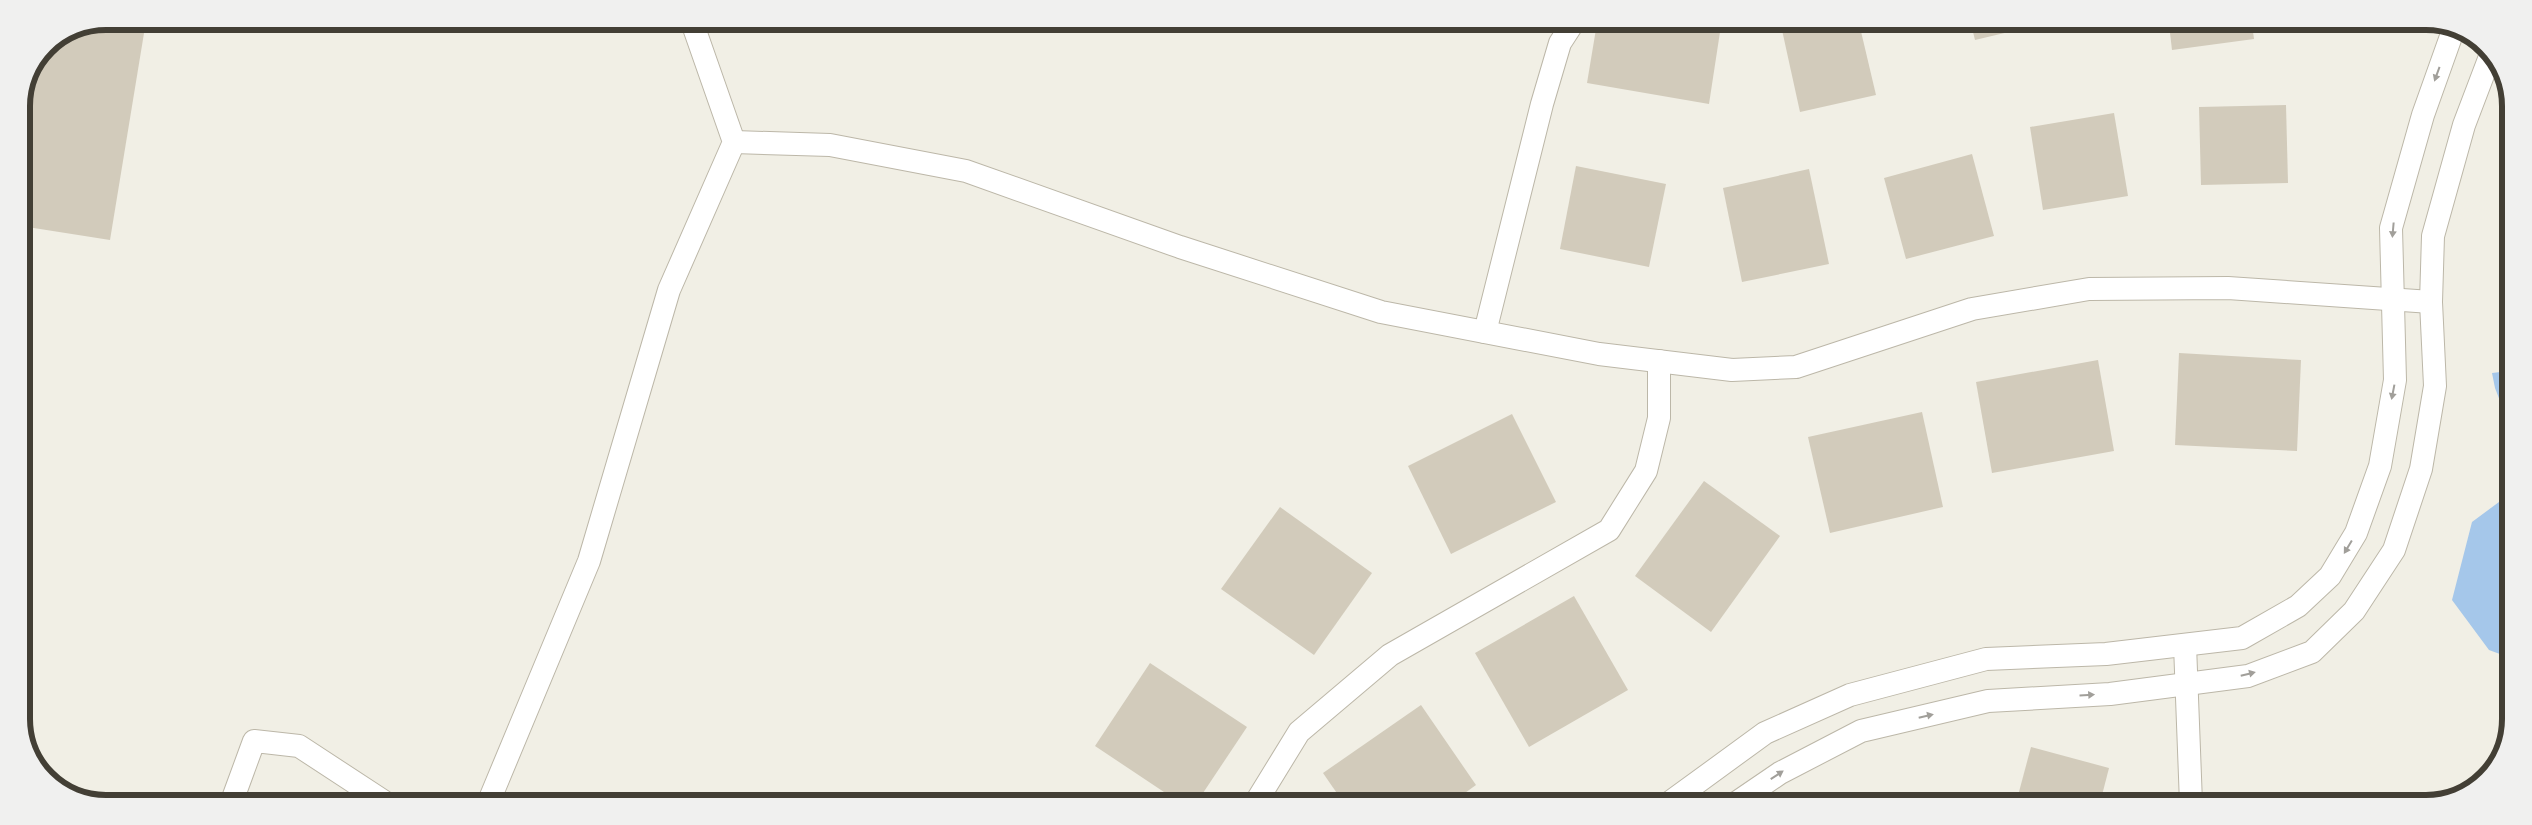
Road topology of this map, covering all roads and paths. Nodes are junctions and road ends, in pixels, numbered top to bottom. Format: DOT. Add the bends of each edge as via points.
graph roads {
  1 [pos="695,30"];
  2 [pos="1568,30"];
  3 [pos="2452,35"];
  4 [pos="2488,62"];
  5 [pos="734,142"];
  6 [pos="2394,299"];
  7 [pos="2431,302"];
  8 [pos="1485,332"];
  9 [pos="1659,361"];
  10 [pos="2185,645"];
  11 [pos="2187,683"];
  12 [pos="234,795"];
  13 [pos="374,795"];
  14 [pos="492,795"];
  15 [pos="1260,795"];
  16 [pos="1680,795"];
  17 [pos="1747,795"];
  18 [pos="2191,795"];
  1 -- 5 [label="lane"];
  2 -- 8 [label="lane" via="1560,43 1542,104"];
  3 -- 6 [label="lane, one-way" via="2423,115 2392,228"];
  4 -- 7 [label="lane" via="2464,125 2433,236"];
  5 -- 8 [label="lane" via="830,145 966,171 1180,247 1380,312"];
  5 -- 14 [label="lane" via="668,290 589,561"];
  6 -- 7 [label="lane"];
  6 -- 9 [label="lane" via="2228,288 2088,289 1972,309 1796,367 1732,370"];
  6 -- 10 [label="lane, one-way" via="2396,380 2380,466 2356,533 2330,576 2298,606 2242,638"];
  11 -- 7 [label="lane, one-way" via="2248,676 2312,652 2354,611 2394,550 2421,469 2435,386"];
  8 -- 9 [label="lane" via="1599,354"];
  9 -- 15 [label="lane" via="1659,418 1646,471 1609,530 1390,655 1299,732"];
  10 -- 11 [label="lane"];
  10 -- 16 [label="lane" via="2106,654 1986,659 1850,695 1765,733"];
  17 -- 11 [label="lane, one-way" via="1780,772 1861,731 1988,702 2110,694"];
  11 -- 18 [label="lane"];
  12 -- 13 [label="lane" via="254,741 299,746"];
}
